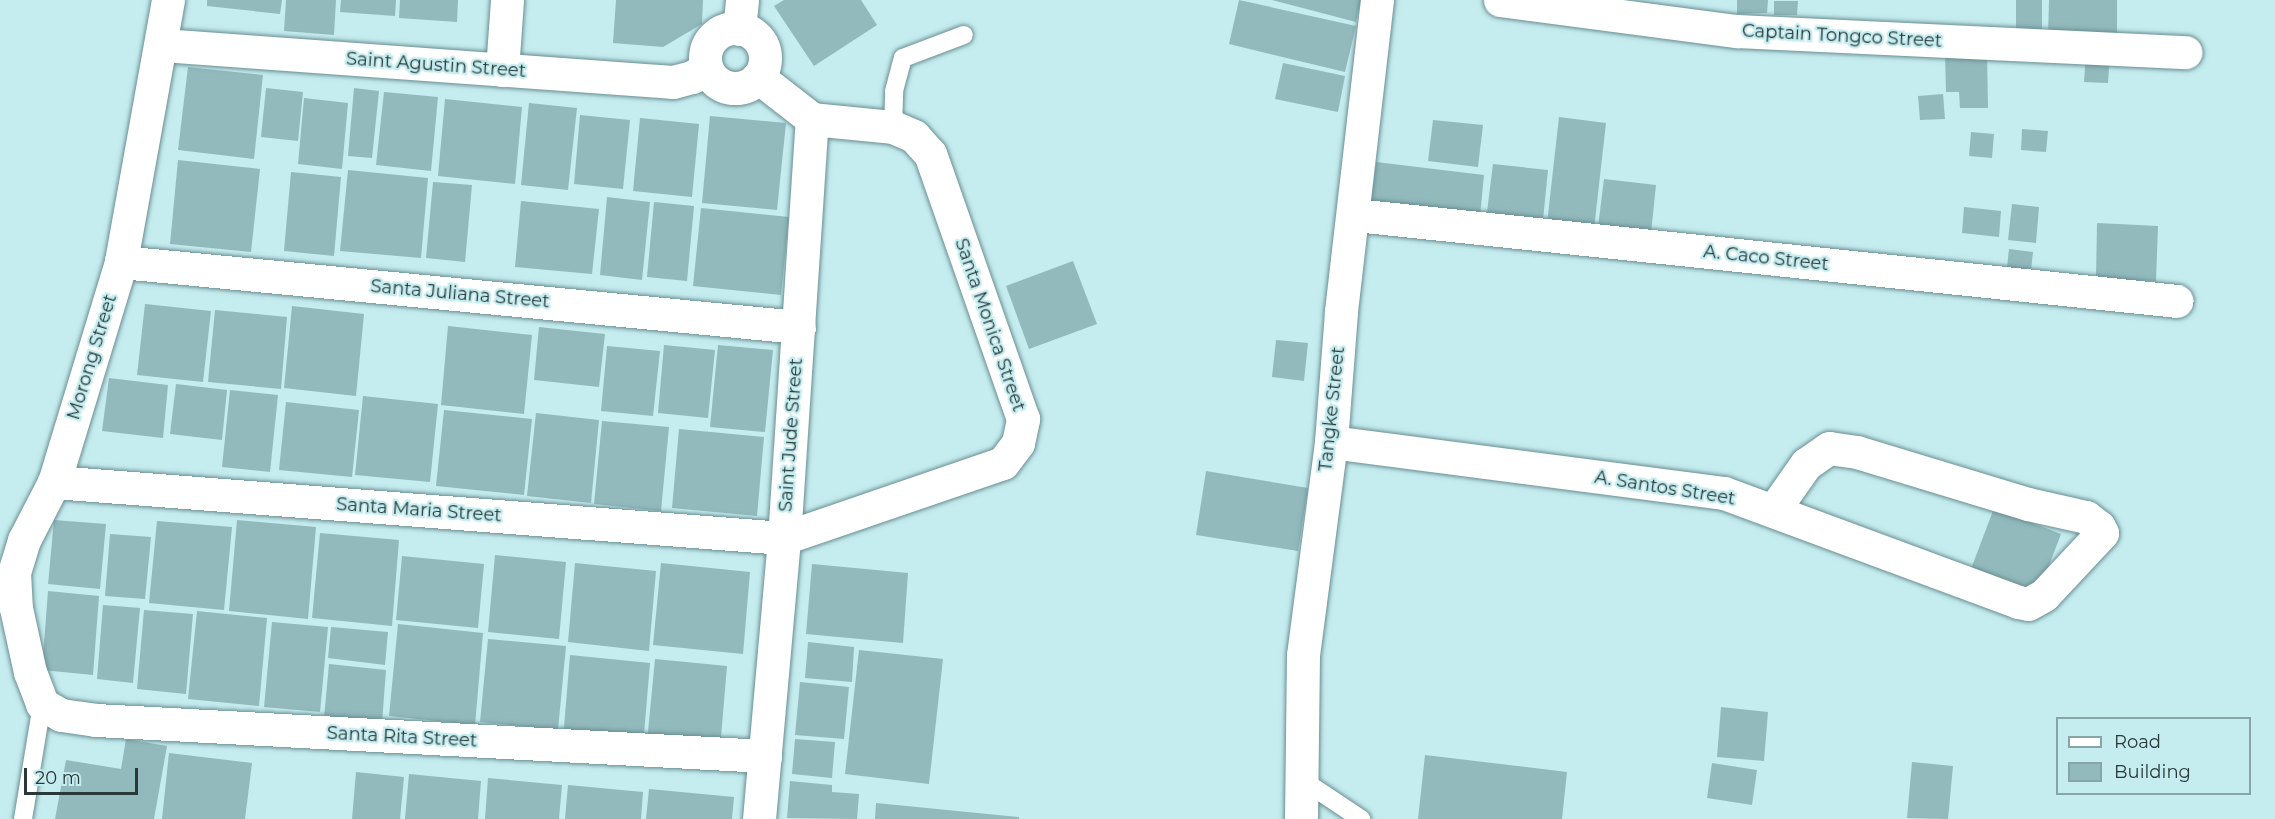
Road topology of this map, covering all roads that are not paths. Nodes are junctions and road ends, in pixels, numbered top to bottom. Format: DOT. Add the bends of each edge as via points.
graph roads {
  1 [pos="168,0"];
  2 [pos="507,0"];
  3 [pos="1377,0"];
  4 [pos="1500,0"];
  5 [pos="740,14"];
  6 [pos="964,35"];
  7 [pos="162,45"];
  8 [pos="2186,52"];
  9 [pos="706,68"];
  10 [pos="502,70"];
  11 [pos="758,77"];
  12 [pos="812,119"];
  13 [pos="893,127"];
  14 [pos="1355,215"];
  15 [pos="122,262"];
  16 [pos="2176,301"];
  17 [pos="799,327"];
  18 [pos="1331,442"];
  19 [pos="54,482"];
  20 [pos="1773,511"];
  21 [pos="783,538"];
  22 [pos="42,704"];
  23 [pos="765,756"];
  24 [pos="1304,781"];
  25 [pos="23,819"];
  26 [pos="759,819"];
  27 [pos="1301,819"];
  28 [pos="1361,819"];
  1 -- 7 [label="street, Morong Street"];
  2 -- 10 [label="street"];
  3 -- 14 [label="street, Tangke Street"];
  4 -- 8 [label="street, Captain Tongco Street" via="1737,31"];
  5 -- 9 [label="street" via="729,28 712,39 707,48"];
  5 -- 11 [label="street" via="762,47 763,68"];
  6 -- 13 [label="lane" via="903,58 894,91"];
  7 -- 10 [label="street, Saint Agustin Street"];
  7 -- 15 [label="street, Morong Street"];
  9 -- 10 [label="street, Saint Agustin Street" via="673,82"];
  9 -- 11 [label="street" via="720,84 729,87 750,84"];
  11 -- 12 [label="street"];
  12 -- 13 [label="street, Santa Monica Street"];
  12 -- 17 [label="street, Saint Jude Street"];
  13 -- 21 [label="street, Santa Monica Street" via="914,136 930,154 1023,419 1018,443 1004,463"];
  14 -- 16 [label="street, A. Caco Street"];
  14 -- 18 [label="street, Tangke Street" via="1341,310"];
  15 -- 17 [label="street, Santa Juliana Street"];
  15 -- 19 [label="street, Morong Street"];
  17 -- 21 [label="street, Saint Jude Street"];
  18 -- 20 [label="street, A. Santos Street" via="1724,494"];
  18 -- 24 [label="street, Tangke Street" via="1303,655"];
  19 -- 21 [label="street, Santa Maria Street"];
  19 -- 22 [label="street, Morong Street" via="24,540 14,572 16,608 30,672"];
  20 -- 20 [label="street, A. Santos Street" via="2028,604 2039,600 2102,533 2094,521 1857,452 1829,448 1806,464"];
  21 -- 23 [label="street, Saint Jude Street"];
  22 -- 23 [label="street, Santa Rita Street" via="61,715 96,720"];
  22 -- 25 [label="lane"];
  23 -- 26 [label="street, Saint Jude Street"];
  24 -- 27 [label="street, Tangke Street"];
  24 -- 28 [label="lane"];
}
